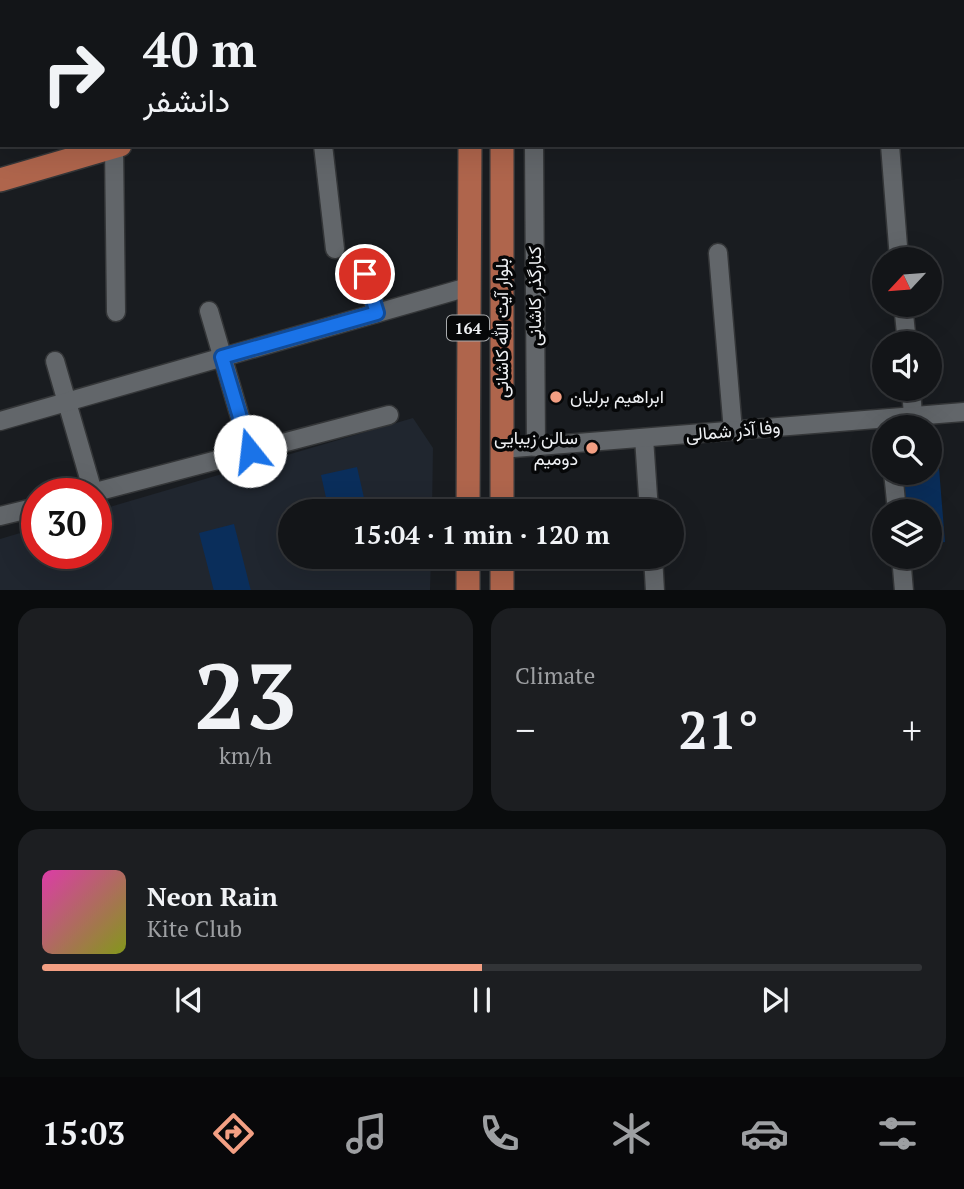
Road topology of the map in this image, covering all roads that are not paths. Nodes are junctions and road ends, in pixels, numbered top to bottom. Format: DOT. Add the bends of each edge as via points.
graph roads {
  1 [pos="114,147"];
  2 [pos="117,147"];
  3 [pos="323,147"];
  4 [pos="470,147"];
  5 [pos="502,147"];
  6 [pos="534,147"];
  7 [pos="890,147"];
  8 [pos="0,180"];
  9 [pos="899,247"];
  10 [pos="335,249"];
  11 [pos="718,253"];
  12 [pos="365,274"];
  13 [pos="468,286"];
  14 [pos="209,311"];
  15 [pos="116,312"];
  16 [pos="377,313"];
  17 [pos="222,357"];
  18 [pos="55,361"];
  19 [pos="67,401"];
  20 [pos="964,412"];
  21 [pos="389,415"];
  22 [pos="926,415"];
  23 [pos="0,421"];
  24 [pos="872,424"];
  25 [pos="733,431"];
  26 [pos="644,438"];
  27 [pos="536,447"];
  28 [pos="502,449"];
  29 [pos="250,451"];
  30 [pos="87,478"];
  31 [pos="112,487"];
  32 [pos="468,499"];
  33 [pos="502,499"];
  34 [pos="648,499"];
  35 [pos="21,511"];
  36 [pos="0,516"];
  37 [pos="468,569"];
  38 [pos="502,569"];
  39 [pos="654,569"];
  40 [pos="902,569"];
  41 [pos="468,590"];
  42 [pos="502,590"];
  43 [pos="655,590"];
  44 [pos="904,590"];
  1 -- 8 [label="main road"];
  2 -- 15 [label="street"];
  3 -- 10 [label="street"];
  4 -- 13 [label="main road, بلوار آیت الله کاشانی / 164"];
  5 -- 28 [label="main road, بلوار آیت الله کاشانی / 164"];
  6 -- 27 [label="street, کنارگذر کاشانی"];
  7 -- 9 [label="street"];
  11 -- 25 [label="street"];
  12 -- 16 [label="street"];
  13 -- 16 [label="street"];
  13 -- 32 [label="main road, بلوار آیت الله کاشانی / 164"];
  14 -- 17 [label="street"];
  16 -- 17 [label="street"];
  17 -- 19 [label="street"];
  17 -- 29 [label="street"];
  18 -- 19 [label="street"];
  19 -- 23 [label="street"];
  19 -- 30 [label="street"];
  20 -- 22 [label="street, وفا آذر شمالی"];
  21 -- 29 [label="street"];
  24 -- 25 [label="street, وفا آذر شمالی"];
  25 -- 26 [label="street, وفا آذر شمالی"];
  26 -- 27 [label="street, وفا آذر شمالی"];
  26 -- 34 [label="street"];
  27 -- 28 [label="street, وفا آذر شمالی"];
  28 -- 33 [label="main road, بلوار آیت الله کاشانی / 164"];
  29 -- 31 [label="street"];
  35 -- 36 [label="street"];
  37 -- 41 [label="main road"];
  38 -- 42 [label="main road"];
  39 -- 43 [label="street"];
  40 -- 44 [label="street"];
}
